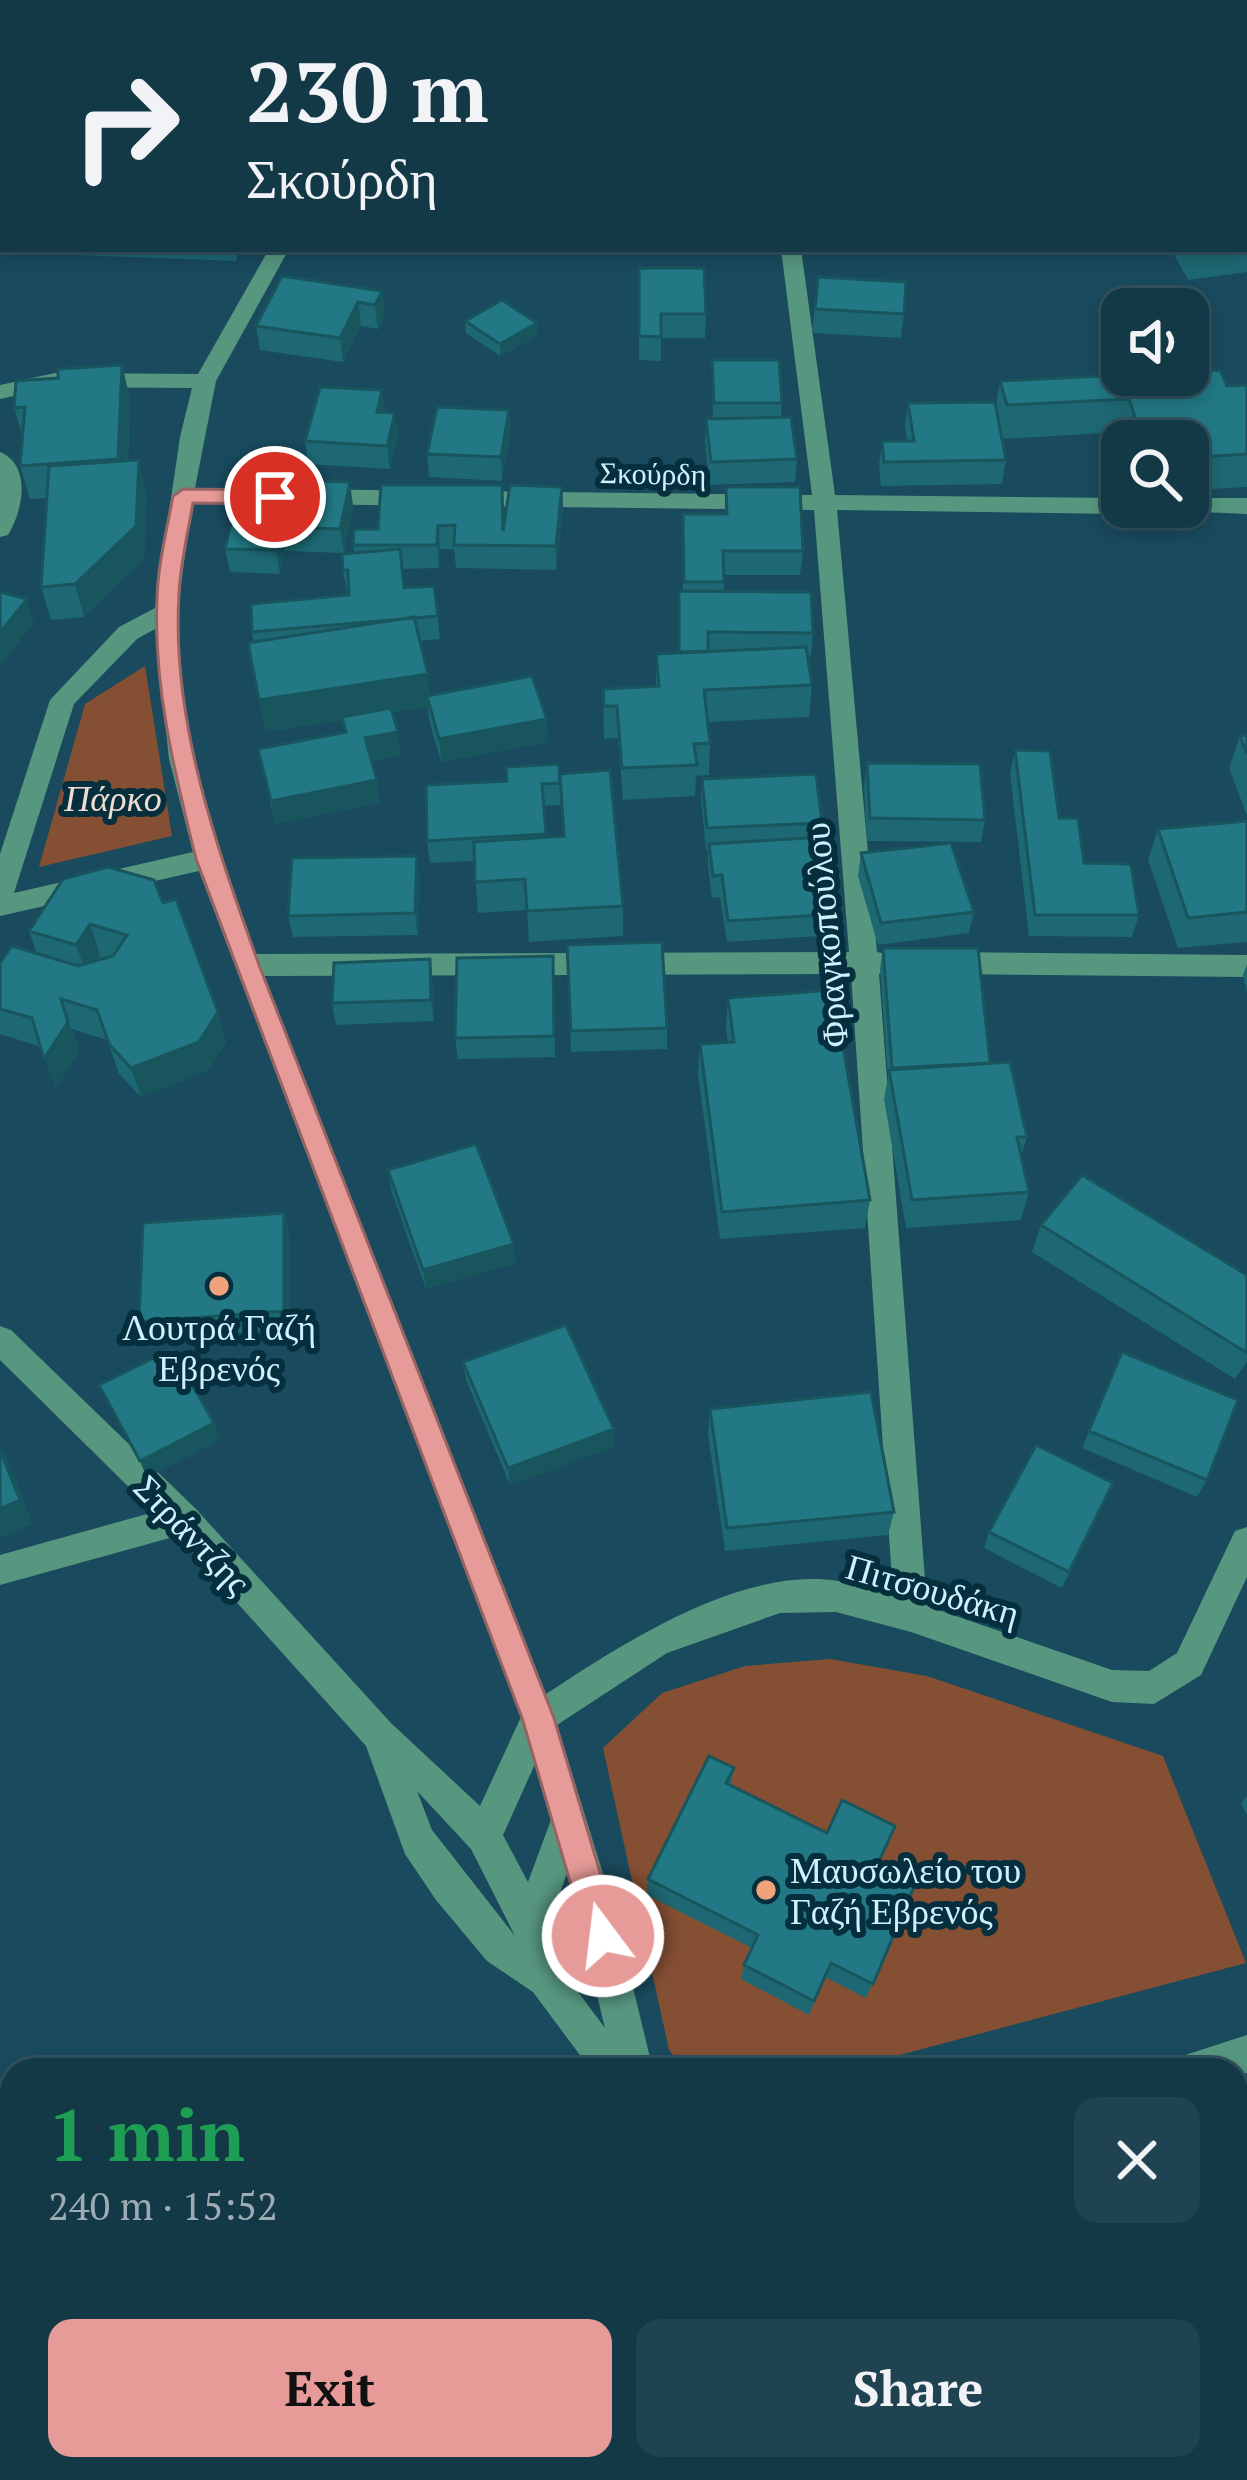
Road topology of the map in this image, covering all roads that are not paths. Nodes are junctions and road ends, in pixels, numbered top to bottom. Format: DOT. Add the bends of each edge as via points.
graph roads {
  1 [pos="277,252"];
  2 [pos="790,252"];
  3 [pos="206,381"];
  4 [pos="0,392"];
  5 [pos="0,458"];
  6 [pos="183,496"];
  7 [pos="825,506"];
  8 [pos="1101,506"];
  9 [pos="1209,506"];
  10 [pos="1247,506"];
  11 [pos="0,529"];
  12 [pos="168,612"];
  13 [pos="208,859"];
  14 [pos="0,895"];
  15 [pos="0,906"];
  16 [pos="864,962"];
  17 [pos="246,965"];
  18 [pos="1247,966"];
  19 [pos="0,1340"];
  20 [pos="183,1519"];
  21 [pos="1247,1542"];
  22 [pos="0,1570"];
  23 [pos="910,1616"];
  24 [pos="538,1718"];
  25 [pos="379,1736"];
  26 [pos="570,1818"];
  27 [pos="484,1836"];
  28 [pos="546,1979"];
  29 [pos="605,2058"];
  30 [pos="631,2058"];
  1 -- 3 [label="street"];
  2 -- 7 [label="street, Φραγκοπούλου"];
  3 -- 4 [label="street" via="55,380"];
  3 -- 6 [label="street"];
  5 -- 11 [label="street" via="12,493"];
  6 -- 7 [label="street, Σκούρδη"];
  6 -- 12 [label="street"];
  7 -- 8 [label="street, Σκούρδη"];
  7 -- 16 [label="street, Φραγκοπούλου"];
  9 -- 10 [label="street"];
  12 -- 13 [label="street" via="176,719"];
  12 -- 14 [label="street" via="128,633 62,700"];
  13 -- 15 [label="street"];
  13 -- 17 [label="street"];
  16 -- 17 [label="street"];
  16 -- 18 [label="street"];
  16 -- 23 [label="street, Φραγκοπούλου"];
  17 -- 24 [label="street"];
  19 -- 20 [label="street, Στράντζης"];
  20 -- 22 [label="street"];
  20 -- 25 [label="street, Στράντζης"];
  21 -- 23 [label="street, Πιτσουδάκη" via="1189,1664 1154,1688 1112,1686"];
  23 -- 24 [label="street, Πιτσουδάκη" via="836,1596 780,1597 655,1642"];
  24 -- 26 [label="street"];
  24 -- 27 [label="street"];
  25 -- 27 [label="street, Στράντζης"];
  25 -- 28 [label="street, Στράντζης" via="418,1841 449,1887 500,1948"];
  26 -- 28 [label="street" via="539,1901"];
  26 -- 30 [label="street"];
  27 -- 28 [label="street, Στράντζης" via="518,1897"];
  28 -- 29 [label="street, Στράντζης"];
}
